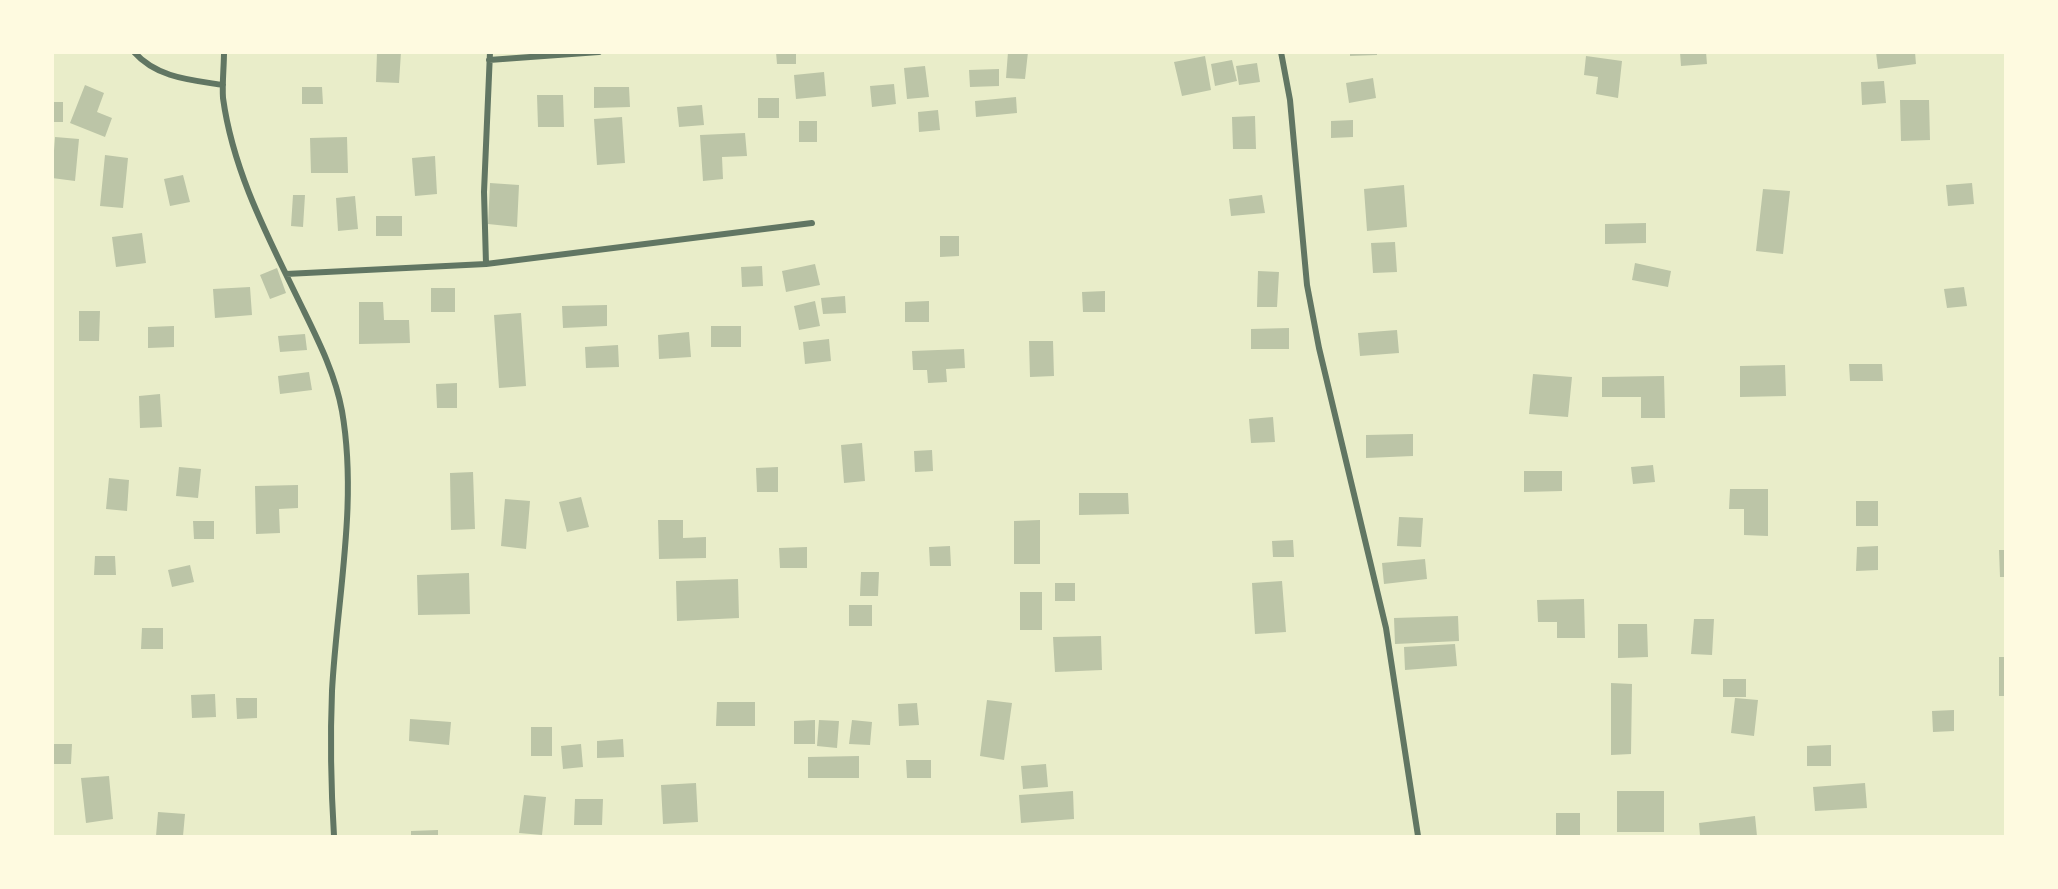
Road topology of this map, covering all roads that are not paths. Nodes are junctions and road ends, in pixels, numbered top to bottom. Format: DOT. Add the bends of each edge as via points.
graph roads {
  1 [pos="134,52"];
  2 [pos="224,52"];
  3 [pos="489,52"];
  4 [pos="599,52"];
  5 [pos="1281,52"];
  6 [pos="489,60"];
  7 [pos="223,85"];
  8 [pos="812,223"];
  9 [pos="486,264"];
  10 [pos="286,274"];
  11 [pos="334,837"];
  12 [pos="1418,837"];
  1 -- 7 [label="street" via="150,67 172,77"];
  2 -- 7 [label="street"];
  3 -- 6 [label="street"];
  4 -- 6 [label="street"];
  5 -- 12 [label="street" via="1290,100 1307,285 1318,348 1386,628"];
  6 -- 9 [label="street" via="484,192"];
  7 -- 10 [label="street" via="235,159"];
  8 -- 9 [label="street"];
  9 -- 10 [label="street"];
  10 -- 11 [label="street" via="326,357 342,409 347,455 347,506 332,691"];
}
